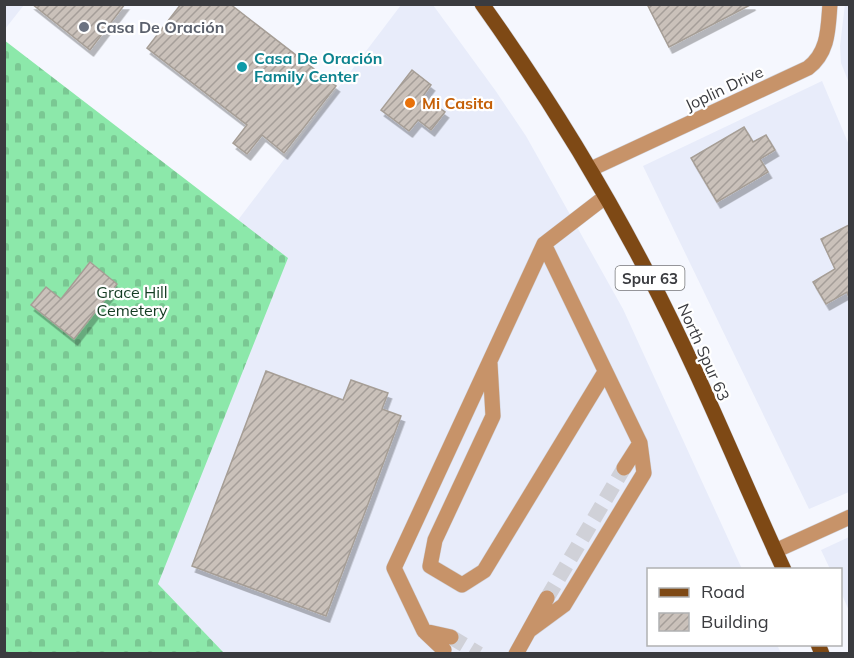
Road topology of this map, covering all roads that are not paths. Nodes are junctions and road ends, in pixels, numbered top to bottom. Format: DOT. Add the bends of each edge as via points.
graph roads {
  1 [pos="482,4"];
  2 [pos="830,4"];
  3 [pos="591,169"];
  4 [pos="605,197"];
  5 [pos="544,244"];
  6 [pos="490,361"];
  7 [pos="605,372"];
  8 [pos="640,442"];
  9 [pos="624,468"];
  10 [pos="849,517"];
  11 [pos="775,551"];
  12 [pos="783,568"];
  13 [pos="547,598"];
  14 [pos="530,630"];
  15 [pos="424,631"];
  16 [pos="442,647"];
  17 [pos="516,654"];
  1 -- 3 [label="main road, North Spur 63 / Spur 63"];
  2 -- 3 [label="street, Joplin Drive" via="824,50 808,68"];
  3 -- 4 [label="main road, North Spur 63 / Spur 63"];
  4 -- 5 [label="street"];
  4 -- 11 [label="main road, North Spur 63 / Spur 63" via="663,304"];
  5 -- 6 [label="street"];
  5 -- 7 [label="street"];
  6 -- 7 [label="street" via="493,416 435,540 430,566 462,585 484,571"];
  6 -- 15 [label="street" via="394,568"];
  7 -- 8 [label="street"];
  8 -- 9 [label="street"];
  8 -- 14 [label="street" via="644,473 564,604"];
  10 -- 11 [label="street"];
  11 -- 12 [label="main road, North Spur 63 / Spur 63"];
  13 -- 14 [label="street"];
  14 -- 17 [label="street"];
  15 -- 16 [label="street"];
  15 -- 16 [label="street"];
}
